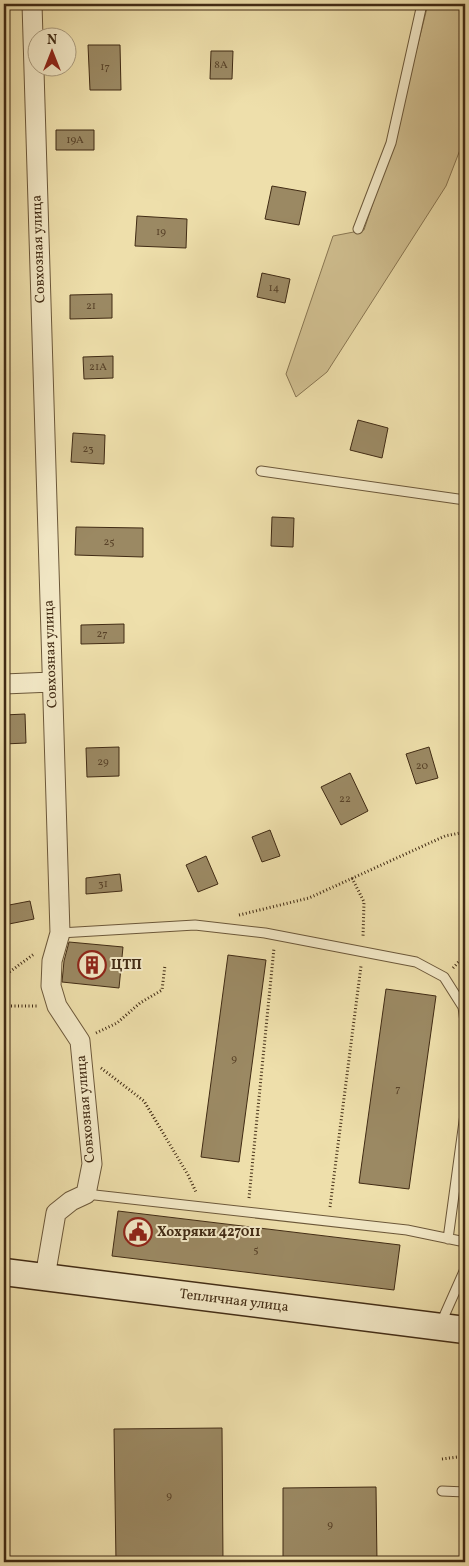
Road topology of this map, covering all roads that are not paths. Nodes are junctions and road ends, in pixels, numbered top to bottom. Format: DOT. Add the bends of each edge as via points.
graph roads {
  1 [pos="32,4"];
  2 [pos="422,4"];
  3 [pos="358,229"];
  4 [pos="261,471"];
  5 [pos="465,500"];
  6 [pos="52,682"];
  7 [pos="4,684"];
  8 [pos="60,934"];
  9 [pos="465,1022"];
  10 [pos="465,1114"];
  11 [pos="86,1194"];
  12 [pos="448,1239"];
  13 [pos="465,1242"];
  14 [pos="465,1269"];
  15 [pos="4,1272"];
  16 [pos="45,1277"];
  17 [pos="440,1327"];
  18 [pos="465,1330"];
  19 [pos="442,1491"];
  20 [pos="465,1492"];
  1 -- 6 [label="street, Совхозная улица"];
  2 -- 3 [label="lane" via="391,143"];
  4 -- 5 [label="lane"];
  6 -- 7 [label="street"];
  6 -- 8 [label="street, Совхозная улица"];
  8 -- 9 [label="lane" via="195,925 275,935 416,962 444,977 463,1007"];
  8 -- 11 [label="street, Совхозная улица" via="52,961 51,986 57,1006 81,1046 92,1164"];
  10 -- 12 [label="lane"];
  11 -- 12 [label="lane" via="328,1220"];
  11 -- 16 [label="street" via="56,1213"];
  12 -- 13 [label="lane"];
  14 -- 17 [label="lane"];
  15 -- 16 [label="street, Тепличная улица"];
  16 -- 17 [label="street, Тепличная улица"];
  17 -- 18 [label="street, Тепличная улица"];
  19 -- 20 [label="lane"];
}
